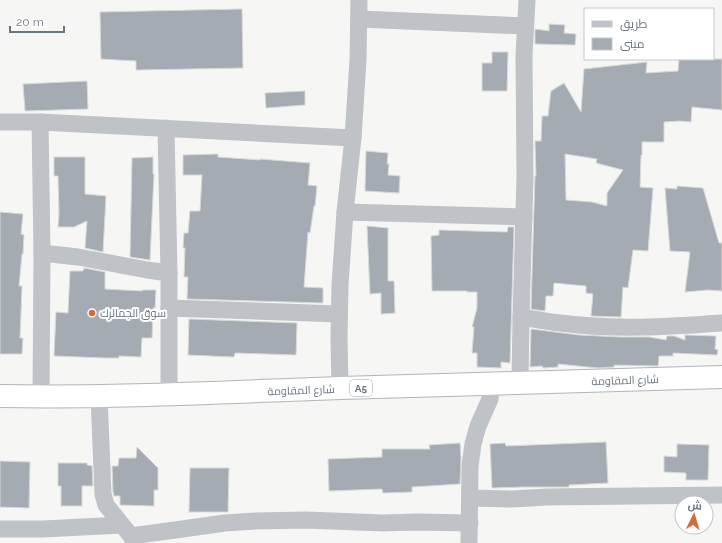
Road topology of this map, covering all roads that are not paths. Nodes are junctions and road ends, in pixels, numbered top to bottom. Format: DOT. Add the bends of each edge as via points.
graph roads {
  1 [pos="359,0"];
  2 [pos="527,0"];
  3 [pos="358,19"];
  4 [pos="525,26"];
  5 [pos="0,122"];
  6 [pos="40,122"];
  7 [pos="166,128"];
  8 [pos="353,138"];
  9 [pos="345,212"];
  10 [pos="524,217"];
  11 [pos="42,253"];
  12 [pos="169,273"];
  13 [pos="169,308"];
  14 [pos="339,314"];
  15 [pos="521,317"];
  16 [pos="722,323"];
  17 [pos="722,377"];
  18 [pos="520,383"];
  19 [pos="492,384"];
  20 [pos="340,388"];
  21 [pos="169,395"];
  22 [pos="0,396"];
  23 [pos="99,396"];
  24 [pos="41,397"];
  25 [pos="722,495"];
  26 [pos="470,498"];
  27 [pos="470,523"];
  28 [pos="0,529"];
  29 [pos="130,534"];
  30 [pos="469,543"];
  1 -- 3 [label="street"];
  2 -- 4 [label="street"];
  3 -- 4 [label="street"];
  3 -- 8 [label="street"];
  4 -- 10 [label="street"];
  5 -- 6 [label="street"];
  6 -- 7 [label="street"];
  6 -- 11 [label="street"];
  7 -- 8 [label="street"];
  7 -- 12 [label="street"];
  8 -- 9 [label="street"];
  9 -- 10 [label="street"];
  9 -- 14 [label="street"];
  10 -- 15 [label="street"];
  11 -- 12 [label="street"];
  11 -- 24 [label="street"];
  12 -- 13 [label="street"];
  13 -- 14 [label="street"];
  13 -- 21 [label="street"];
  14 -- 20 [label="street"];
  15 -- 16 [label="street" via="560,324 593,326 652,327"];
  15 -- 18 [label="street"];
  17 -- 18 [label="highway, شارع المقاومة / A5"];
  18 -- 19 [label="highway, شارع المقاومة / A5"];
  19 -- 20 [label="highway, شارع المقاومة / A5"];
  19 -- 26 [label="street" via="490,399 473,444"];
  20 -- 21 [label="highway, شارع المقاومة / A5"];
  21 -- 23 [label="highway, شارع المقاومة / A5"];
  22 -- 24 [label="highway, شارع المقاومة / A5"];
  23 -- 24 [label="highway, شارع المقاومة / A5"];
  23 -- 29 [label="street" via="103,494 106,505"];
  25 -- 26 [label="street"];
  26 -- 27 [label="street"];
  27 -- 29 [label="street" via="255,521 226,522"];
  27 -- 30 [label="street"];
  28 -- 29 [label="street"];
}
